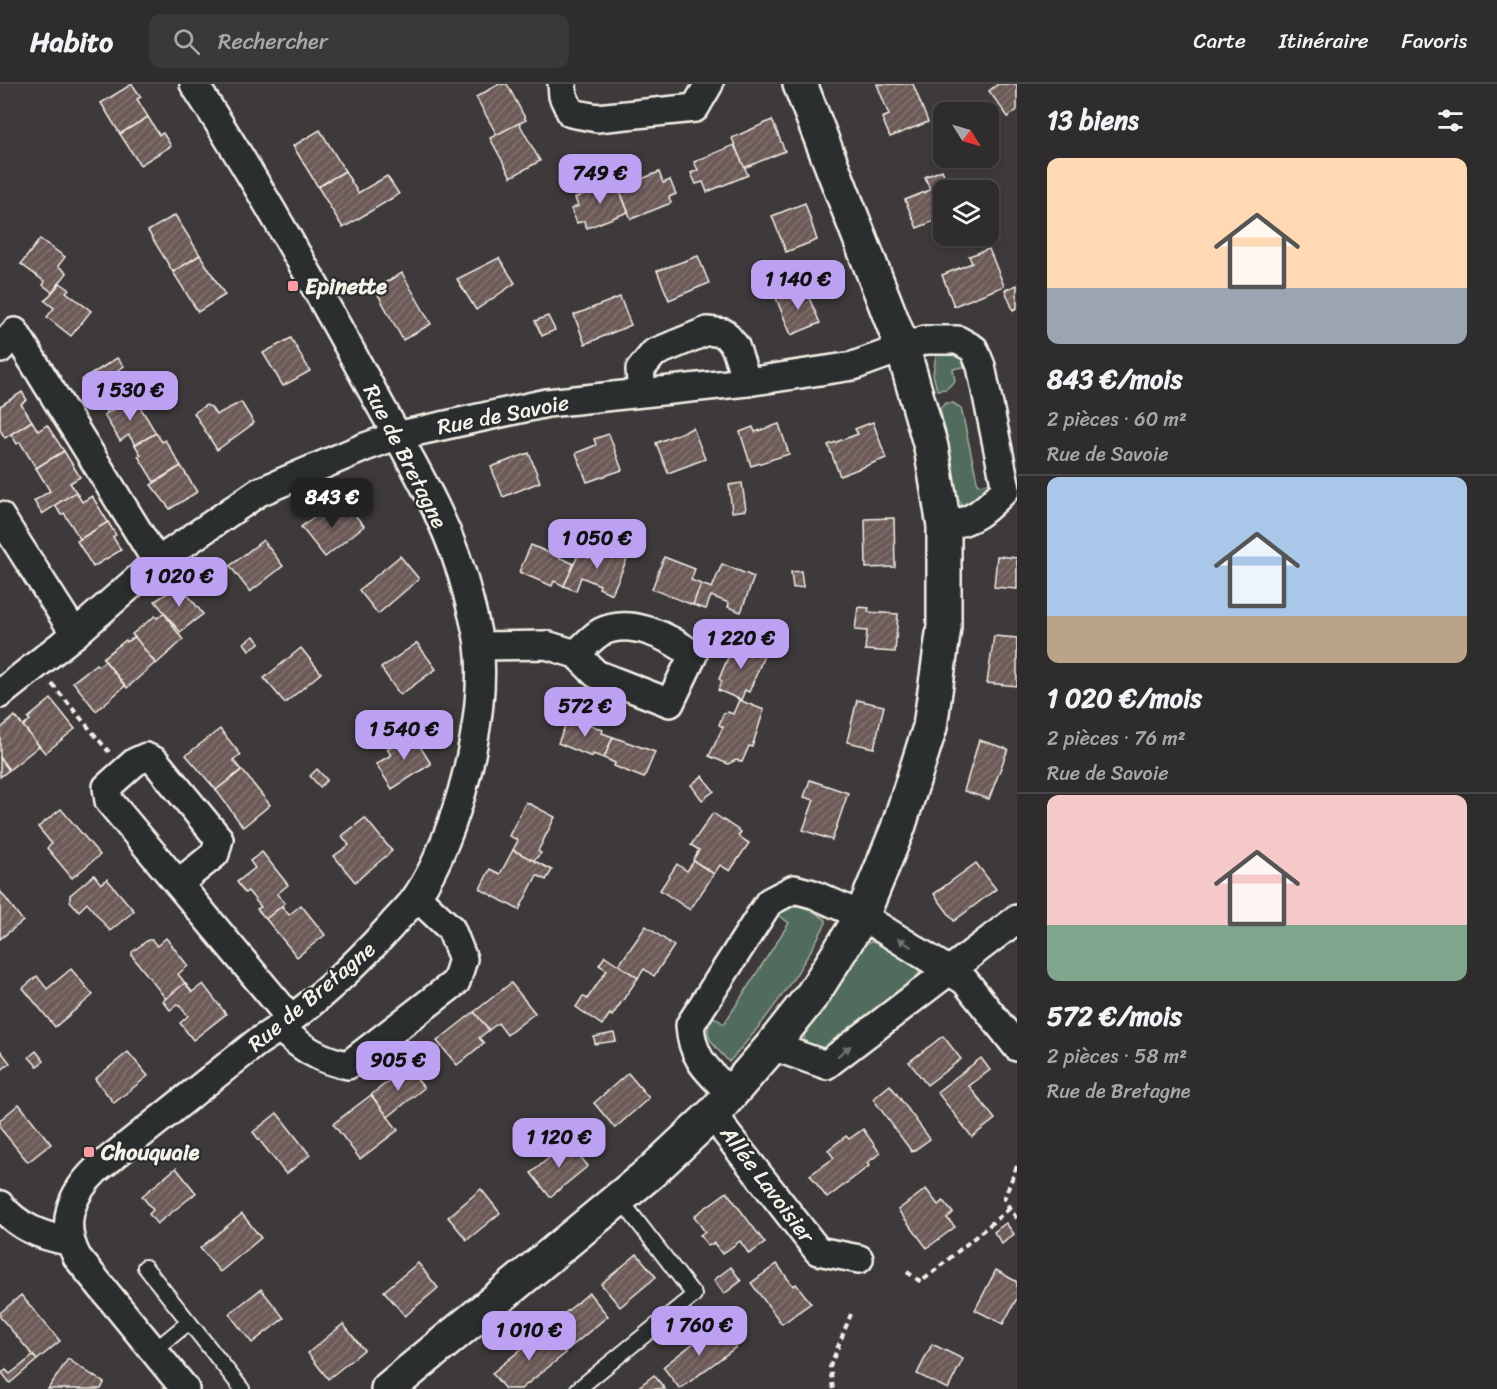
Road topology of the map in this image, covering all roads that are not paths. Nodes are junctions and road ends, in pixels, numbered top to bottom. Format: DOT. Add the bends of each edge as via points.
graph roads {
  1 [pos="194,84"];
  2 [pos="562,84"];
  3 [pos="709,84"];
  4 [pos="800,84"];
  5 [pos="0,349"];
  6 [pos="903,349"];
  7 [pos="747,382"];
  8 [pos="642,392"];
  9 [pos="396,436"];
  10 [pos="0,516"];
  11 [pos="944,526"];
  12 [pos="158,562"];
  13 [pos="75,634"];
  14 [pos="480,646"];
  15 [pos="576,654"];
  16 [pos="0,694"];
  17 [pos="179,883"];
  18 [pos="417,897"];
  19 [pos="862,916"];
  20 [pos="1017,919"];
  21 [pos="949,971"];
  22 [pos="285,1023"];
  23 [pos="772,1046"];
  24 [pos="1017,1047"];
  25 [pos="723,1103"];
  26 [pos="619,1198"];
  27 [pos="0,1205"];
  28 [pos="68,1241"];
  29 [pos="859,1259"];
  30 [pos="145,1267"];
  31 [pos="189,1322"];
  32 [pos="155,1350"];
  33 [pos="186,1389"];
  34 [pos="242,1389"];
  35 [pos="388,1389"];
  36 [pos="578,1389"];
  1 -- 9 [label="street, Rue de Bretagne" via="314,285"];
  2 -- 3 [label="street" via="571,113 597,118 695,108"];
  4 -- 6 [label="main road"];
  5 -- 12 [label="street" via="15,332"];
  6 -- 7 [label="street, Rue de Savoie" via="853,366"];
  6 -- 11 [label="main road" via="931,447"];
  6 -- 11 [label="street, Rue de Savoie" via="925,340 958,340 974,349 981,366 1006,489 978,516 962,524"];
  7 -- 8 [label="street, Rue de Savoie"];
  7 -- 8 [label="street" via="735,346 724,333 708,331 654,353 640,370"];
  8 -- 9 [label="street, Rue de Savoie" via="547,403"];
  9 -- 12 [label="street, Rue de Savoie" via="334,458 259,492"];
  9 -- 14 [label="street, Rue de Bretagne" via="423,480 456,556"];
  10 -- 13 [label="street"];
  11 -- 19 [label="main road" via="944,627 930,728 898,828"];
  12 -- 13 [label="street, Rue de Savoie"];
  13 -- 16 [label="street, Rue de Savoie"];
  14 -- 15 [label="street" via="546,645"];
  14 -- 18 [label="street, Rue de Bretagne" via="468,775 442,846"];
  17 -- 17 [label="street" via="109,801 107,786 146,757 154,761 219,839 215,854"];
  17 -- 22 [label="street"];
  18 -- 22 [label="street, Rue de Bretagne" via="363,957"];
  18 -- 22 [label="street" via="451,929 463,959 456,982 348,1065 328,1061 301,1047"];
  21 -- 19 [label="street, Allée Lavoisier, one-way"];
  19 -- 23 [label="main road" via="813,994"];
  19 -- 25 [label="street, Allée Lavoisier" via="794,889 769,902 690,1025 691,1046"];
  20 -- 21 [label="street"];
  23 -- 21 [label="street, one-way" via="826,1065"];
  21 -- 24 [label="street, Allée Lavoisier" via="965,981"];
  22 -- 28 [label="street, Rue de Bretagne" via="85,1180 72,1205"];
  23 -- 25 [label="main road"];
  25 -- 26 [label="main road"];
  25 -- 29 [label="street, Allée Lavoisier" via="726,1133 818,1251"];
  26 -- 35 [label="main road"];
  26 -- 36 [label="lane" via="694,1295"];
  27 -- 28 [label="street" via="11,1219 43,1236"];
  28 -- 32 [label="street" via="90,1275"];
  30 -- 31 [label="lane"];
  31 -- 32 [label="lane"];
  31 -- 34 [label="lane"];
  32 -- 33 [label="street"];
}
